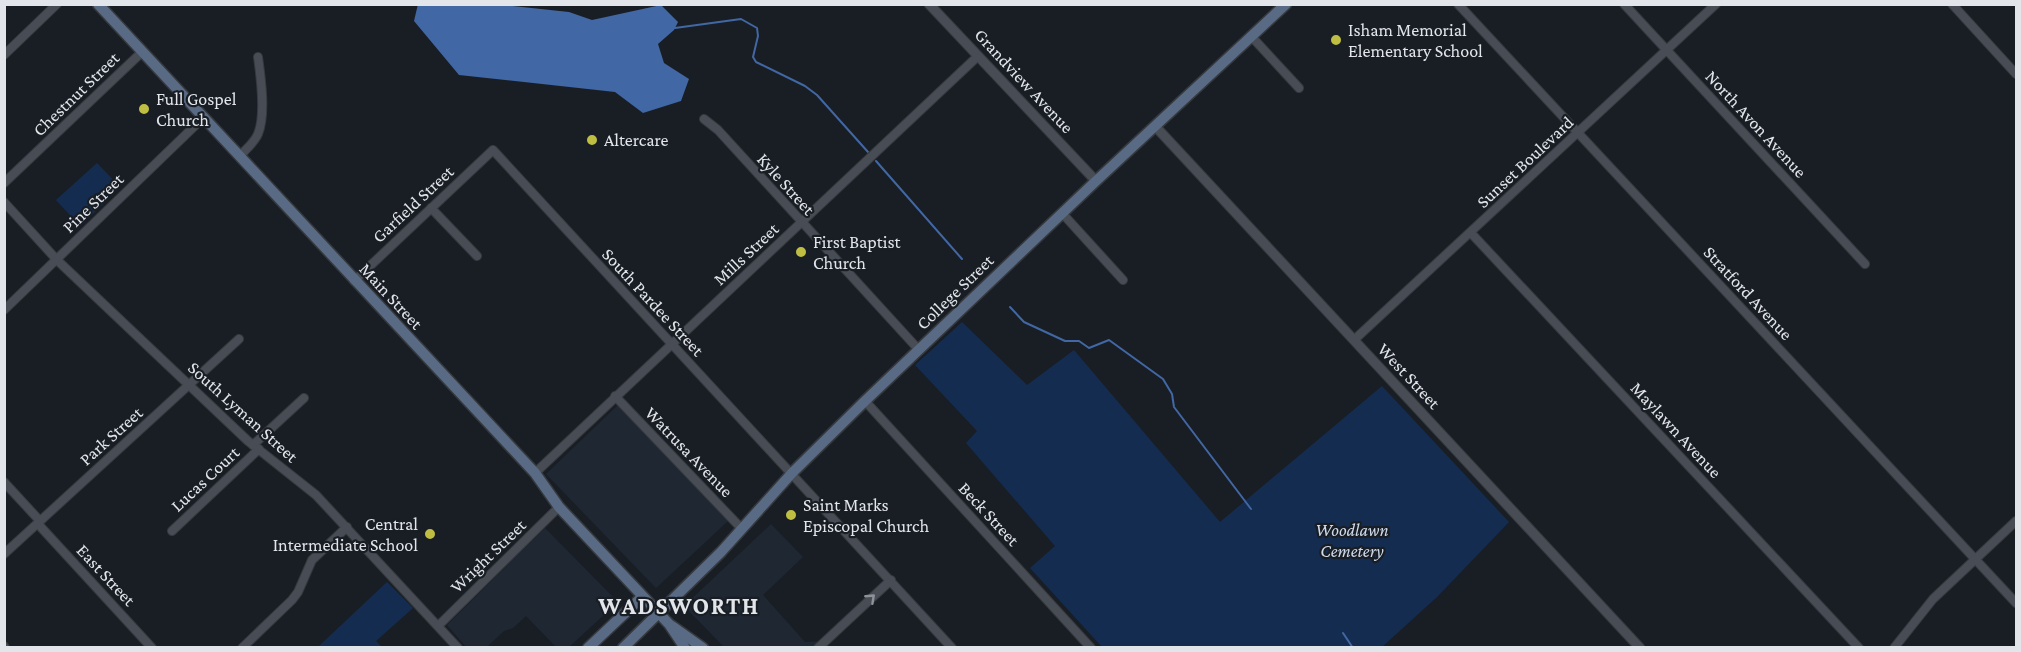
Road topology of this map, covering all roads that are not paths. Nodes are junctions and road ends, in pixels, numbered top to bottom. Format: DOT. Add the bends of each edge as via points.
graph roads {
  1 [pos="57,4"];
  2 [pos="98,4"];
  3 [pos="929,4"];
  4 [pos="1286,4"];
  5 [pos="1458,4"];
  6 [pos="1624,4"];
  7 [pos="1716,4"];
  8 [pos="1952,4"];
  9 [pos="1251,36"];
  10 [pos="1667,51"];
  11 [pos="142,52"];
  12 [pos="4,55"];
  13 [pos="978,56"];
  14 [pos="258,57"];
  15 [pos="2016,74"];
  16 [pos="1299,88"];
  17 [pos="203,118"];
  18 [pos="704,119"];
  19 [pos="1155,126"];
  20 [pos="1578,134"];
  21 [pos="493,150"];
  22 [pos="240,156"];
  23 [pos="1096,181"];
  24 [pos="4,183"];
  25 [pos="4,202"];
  26 [pos="431,208"];
  27 [pos="1062,213"];
  28 [pos="801,223"];
  29 [pos="1471,232"];
  30 [pos="477,256"];
  31 [pos="57,260"];
  32 [pos="1865,264"];
  33 [pos="1123,280"];
  34 [pos="354,281"];
  35 [pos="4,310"];
  36 [pos="239,339"];
  37 [pos="1354,340"];
  38 [pos="671,344"];
  39 [pos="919,350"];
  40 [pos="189,385"];
  41 [pos="615,396"];
  42 [pos="304,398"];
  43 [pos="865,401"];
  44 [pos="256,447"];
  45 [pos="535,473"];
  46 [pos="792,473"];
  47 [pos="4,482"];
  48 [pos="559,507"];
  49 [pos="2016,521"];
  50 [pos="39,522"];
  51 [pos="347,527"];
  52 [pos="741,528"];
  53 [pos="172,531"];
  54 [pos="4,554"];
  55 [pos="1976,559"];
  56 [pos="891,580"];
  57 [pos="642,597"];
  58 [pos="2016,603"];
  59 [pos="657,612"];
  60 [pos="669,624"];
  61 [pos="438,626"];
  62 [pos="1636,646"];
  63 [pos="152,648"];
  64 [pos="242,648"];
  65 [pos="458,648"];
  66 [pos="588,648"];
  67 [pos="623,648"];
  68 [pos="685,648"];
  69 [pos="703,648"];
  70 [pos="818,648"];
  71 [pos="952,648"];
  72 [pos="1091,648"];
  73 [pos="1859,648"];
  74 [pos="1894,648"];
  1 -- 12 [label="street"];
  2 -- 11 [label="main road, Main Street"];
  3 -- 13 [label="street, Grandview Avenue"];
  4 -- 9 [label="main road, College Street"];
  5 -- 20 [label="street, Stratford Avenue"];
  6 -- 10 [label="street, North Avon Avenue"];
  7 -- 10 [label="street, Sunset Boulevard"];
  8 -- 15 [label="street"];
  9 -- 16 [label="street"];
  9 -- 19 [label="main road, College Street"];
  10 -- 20 [label="street, Sunset Boulevard"];
  10 -- 32 [label="street, North Avon Avenue"];
  11 -- 17 [label="main road, Main Street"];
  11 -- 24 [label="street, Chestnut Street"];
  13 -- 23 [label="street, Grandview Avenue"];
  13 -- 28 [label="street, Mills Street"];
  14 -- 22 [label="street" via="260,128"];
  17 -- 22 [label="main road, Main Street"];
  17 -- 31 [label="street, Pine Street"];
  18 -- 28 [label="street, Kyle Street"];
  19 -- 23 [label="main road, College Street"];
  19 -- 37 [label="street, West Street"];
  20 -- 29 [label="street, Sunset Boulevard"];
  20 -- 55 [label="street, Stratford Avenue"];
  21 -- 26 [label="street, Garfield Street"];
  21 -- 38 [label="street, South Pardee Street"];
  22 -- 34 [label="main road, Main Street"];
  23 -- 27 [label="main road, College Street"];
  25 -- 31 [label="street, South Lyman Street"];
  26 -- 30 [label="street"];
  26 -- 34 [label="street, Garfield Street"];
  27 -- 33 [label="street"];
  27 -- 39 [label="main road, College Street"];
  28 -- 38 [label="street, Mills Street"];
  28 -- 39 [label="street, Kyle Street"];
  29 -- 37 [label="street, Sunset Boulevard"];
  29 -- 73 [label="street, Maylawn Avenue"];
  31 -- 35 [label="street, Pine Street"];
  31 -- 40 [label="street, South Lyman Street"];
  34 -- 45 [label="main road, Main Street"];
  36 -- 40 [label="street, Park Street"];
  37 -- 62 [label="street, West Street"];
  38 -- 41 [label="street, Mills Street"];
  38 -- 46 [label="street, South Pardee Street"];
  39 -- 43 [label="main road, College Street"];
  40 -- 44 [label="street, South Lyman Street"];
  40 -- 50 [label="street, Park Street"];
  41 -- 45 [label="street, Mills Street"];
  41 -- 52 [label="street, Watrusa Avenue"];
  42 -- 44 [label="street, Lucas Court"];
  43 -- 46 [label="main road, College Street"];
  43 -- 72 [label="street, Beck Street"];
  44 -- 51 [label="street, South Lyman Street" via="316,495"];
  44 -- 53 [label="street, Lucas Court"];
  45 -- 48 [label="main road, Main Street"];
  46 -- 52 [label="main road, College Street"];
  46 -- 56 [label="street, South Pardee Street"];
  47 -- 50 [label="street, East Street"];
  48 -- 57 [label="main road, Main Street"];
  48 -- 61 [label="street, Wright Street"];
  49 -- 55 [label="street"];
  50 -- 54 [label="street, Park Street"];
  50 -- 63 [label="street, East Street"];
  51 -- 61 [label="street, South Lyman Street"];
  51 -- 64 [label="street" via="312,561 292,600"];
  52 -- 59 [label="main road, College Street"];
  55 -- 58 [label="street, Stratford Avenue"];
  55 -- 74 [label="street" via="1933,599"];
  70 -- 56 [label="street, one-way"];
  56 -- 71 [label="street, South Pardee Street"];
  57 -- 59 [label="main road, Main Street"];
  57 -- 66 [label="main road"];
  59 -- 60 [label="main road, Main Street"];
  59 -- 67 [label="main road, College Street"];
  60 -- 68 [label="main road"];
  60 -- 69 [label="main road"];
  61 -- 65 [label="street, South Lyman Street"];
}
